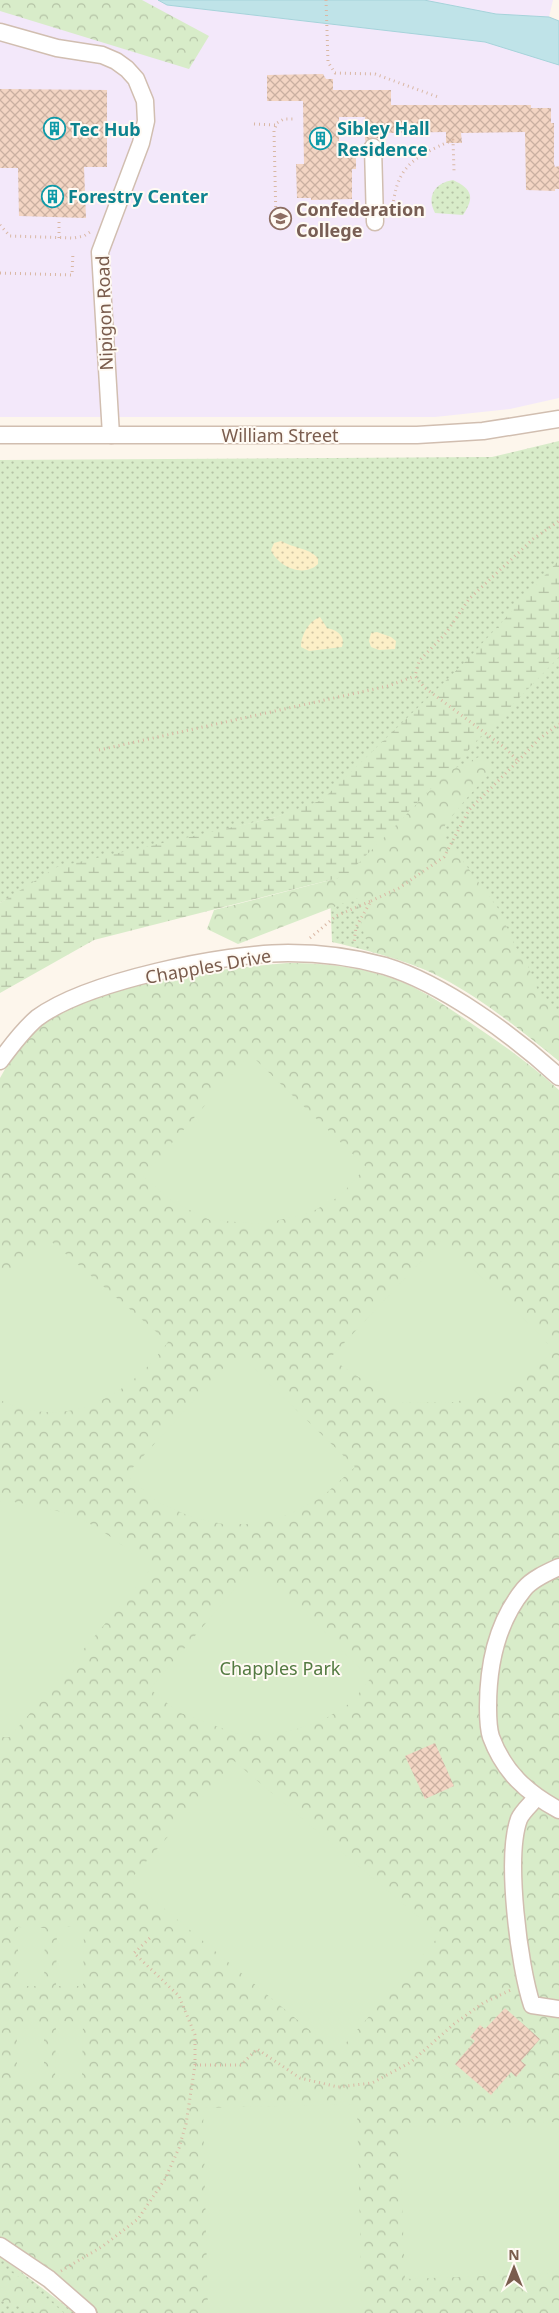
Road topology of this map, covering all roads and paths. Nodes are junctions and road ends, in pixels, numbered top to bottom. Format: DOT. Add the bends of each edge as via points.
graph roads {
  1 [pos="326,0"];
  2 [pos="0,32"];
  3 [pos="438,97"];
  4 [pos="296,119"];
  5 [pos="254,124"];
  6 [pos="276,125"];
  7 [pos="373,147"];
  8 [pos="454,171"];
  9 [pos="59,222"];
  10 [pos="276,222"];
  11 [pos="375,222"];
  12 [pos="392,222"];
  13 [pos="0,225"];
  14 [pos="92,230"];
  15 [pos="59,238"];
  16 [pos="73,252"];
  17 [pos="0,273"];
  18 [pos="559,419"];
  19 [pos="0,435"];
  20 [pos="111,435"];
  21 [pos="559,521"];
  22 [pos="415,676"];
  23 [pos="559,724"];
  24 [pos="99,750"];
  25 [pos="518,760"];
  26 [pos="372,902"];
  27 [pos="300,954"];
  28 [pos="353,959"];
  29 [pos="0,1061"];
  30 [pos="559,1077"];
  31 [pos="559,1567"];
  32 [pos="536,1798"];
  33 [pos="559,1810"];
  34 [pos="152,1936"];
  35 [pos="526,1987"];
  36 [pos="559,2009"];
  37 [pos="195,2065"];
  38 [pos="0,2246"];
  39 [pos="49,2278"];
  40 [pos="88,2313"];
  1 -- 3 [label="path" via="328,65 335,73 375,74"];
  2 -- 20 [label="street, Nipigon Road" via="116,61 136,79 146,101 141,143 100,252"];
  4 -- 6 [label="path" via="284,119"];
  5 -- 6 [label="path"];
  6 -- 10 [label="path"];
  7 -- 11 [label="street"];
  8 -- 12 [label="path" via="453,140 414,159 401,177 393,199"];
  9 -- 15 [label="path"];
  13 -- 15 [label="path" via="10,236"];
  14 -- 15 [label="path" via="84,236"];
  16 -- 17 [label="path" via="72,274"];
  18 -- 20 [label="street, William Street" via="483,431 417,435"];
  19 -- 20 [label="street, William Street"];
  21 -- 22 [label="path" via="533,539 469,599 446,633 419,662"];
  22 -- 24 [label="path" via="388,686"];
  22 -- 25 [label="path" via="425,688"];
  23 -- 25 [label="path"];
  25 -- 26 [label="path" via="469,810 444,857"];
  26 -- 27 [label="path" via="336,916 320,927"];
  26 -- 28 [label="path" via="356,927"];
  27 -- 28 [label="street, Chapples Drive"];
  27 -- 29 [label="street, Chapples Drive" via="251,956 196,965 142,976 89,992 36,1019"];
  28 -- 30 [label="street, Chapples Drive" via="386,966 437,989 490,1023"];
  31 -- 32 [label="street" via="525,1587 513,1605 497,1641 489,1679 490,1736 505,1767"];
  32 -- 33 [label="street"];
  32 -- 35 [label="street" via="520,1817 513,1845 516,1912"];
  34 -- 37 [label="path" via="134,1953 179,1996 195,2035"];
  35 -- 36 [label="street" via="532,2005"];
  35 -- 37 [label="path" via="510,1989 483,2003 411,2062 372,2083 338,2087 300,2078 257,2049 242,2065"];
  37 -- 39 [label="path" via="179,2148 154,2199 138,2219 103,2246"];
  38 -- 39 [label="street"];
  39 -- 40 [label="street"];
}
